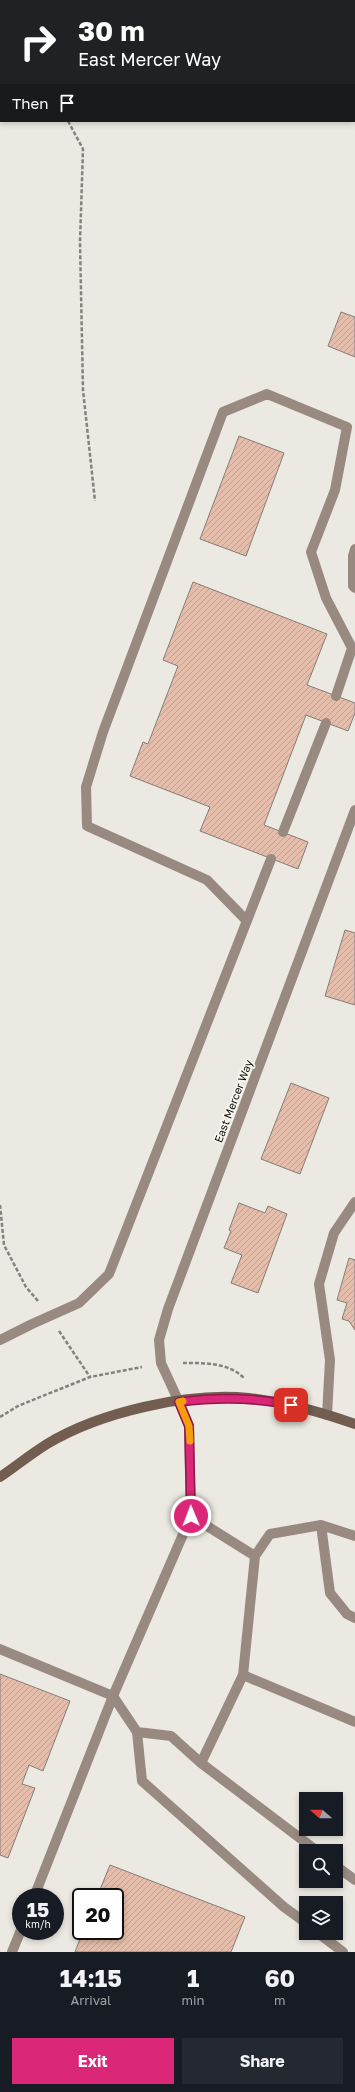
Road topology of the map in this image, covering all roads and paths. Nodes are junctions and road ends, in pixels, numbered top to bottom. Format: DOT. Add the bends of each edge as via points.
graph roads {
  1 [pos="69,122"];
  2 [pos="95,501"];
  3 [pos="355,550"];
  4 [pos="355,588"];
  5 [pos="336,696"];
  6 [pos="326,723"];
  7 [pos="355,810"];
  8 [pos="283,832"];
  9 [pos="271,858"];
  10 [pos="247,921"];
  11 [pos="355,1202"];
  12 [pos="0,1205"];
  13 [pos="49,1316"];
  14 [pos="0,1340"];
  15 [pos="161,1363"];
  16 [pos="90,1377"];
  17 [pos="247,1380"];
  18 [pos="179,1402"];
  19 [pos="327,1415"];
  20 [pos="0,1417"];
  21 [pos="355,1424"];
  22 [pos="0,1477"];
  23 [pos="191,1516"];
  24 [pos="322,1525"];
  25 [pos="355,1536"];
  26 [pos="255,1556"];
  27 [pos="355,1618"];
  28 [pos="0,1649"];
  29 [pos="243,1675"];
  30 [pos="113,1696"];
  31 [pos="355,1722"];
  32 [pos="137,1732"];
  33 [pos="201,1763"];
  34 [pos="308,1844"];
  35 [pos="343,1871"];
  36 [pos="355,1880"];
  37 [pos="38,1888"];
  38 [pos="299,1918"];
  39 [pos="17,1940"];
  40 [pos="327,1940"];
  41 [pos="12,1952"];
  42 [pos="343,1952"];
  1 -- 2 [label="path" via="83,149 80,242 83,390"];
  3 -- 4 [label="street"];
  5 -- 10 [label="street" via="352,648 326,598 311,552 335,490 347,427 267,394 223,412 103,732 86,787 87,826 207,880"];
  6 -- 8 [label="street"];
  7 -- 15 [label="street, East Mercer Way" via="168,1309 159,1340"];
  9 -- 10 [label="street"];
  10 -- 13 [label="street" via="109,1274 79,1303"];
  11 -- 19 [label="street" via="334,1233 319,1284 330,1360"];
  12 -- 13 [label="path" via="4,1245 26,1287"];
  13 -- 14 [label="street"];
  13 -- 16 [label="path"];
  15 -- 16 [label="path"];
  15 -- 17 [label="path" via="205,1363 229,1367"];
  15 -- 18 [label="street, East Mercer Way"];
  16 -- 20 [label="path" via="18,1406"];
  18 -- 19 [label="street" via="209,1398 249,1398 305,1408"];
  18 -- 22 [label="street" via="117,1414 83,1427 48,1444"];
  18 -- 23 [label="street, East Mercer Way" via="189,1426"];
  19 -- 21 [label="street"];
  23 -- 26 [label="street"];
  23 -- 30 [label="street"];
  24 -- 25 [label="street"];
  24 -- 26 [label="street" via="270,1534"];
  24 -- 27 [label="street" via="330,1593 347,1614"];
  26 -- 29 [label="street"];
  28 -- 30 [label="street"];
  29 -- 31 [label="street"];
  29 -- 33 [label="street"];
  30 -- 32 [label="street"];
  30 -- 37 [label="street"];
  32 -- 33 [label="street" via="171,1736"];
  32 -- 38 [label="street" via="142,1781"];
  33 -- 34 [label="street"];
  35 -- 36 [label="street"];
  39 -- 41 [label="street"];
  40 -- 42 [label="street"];
}
